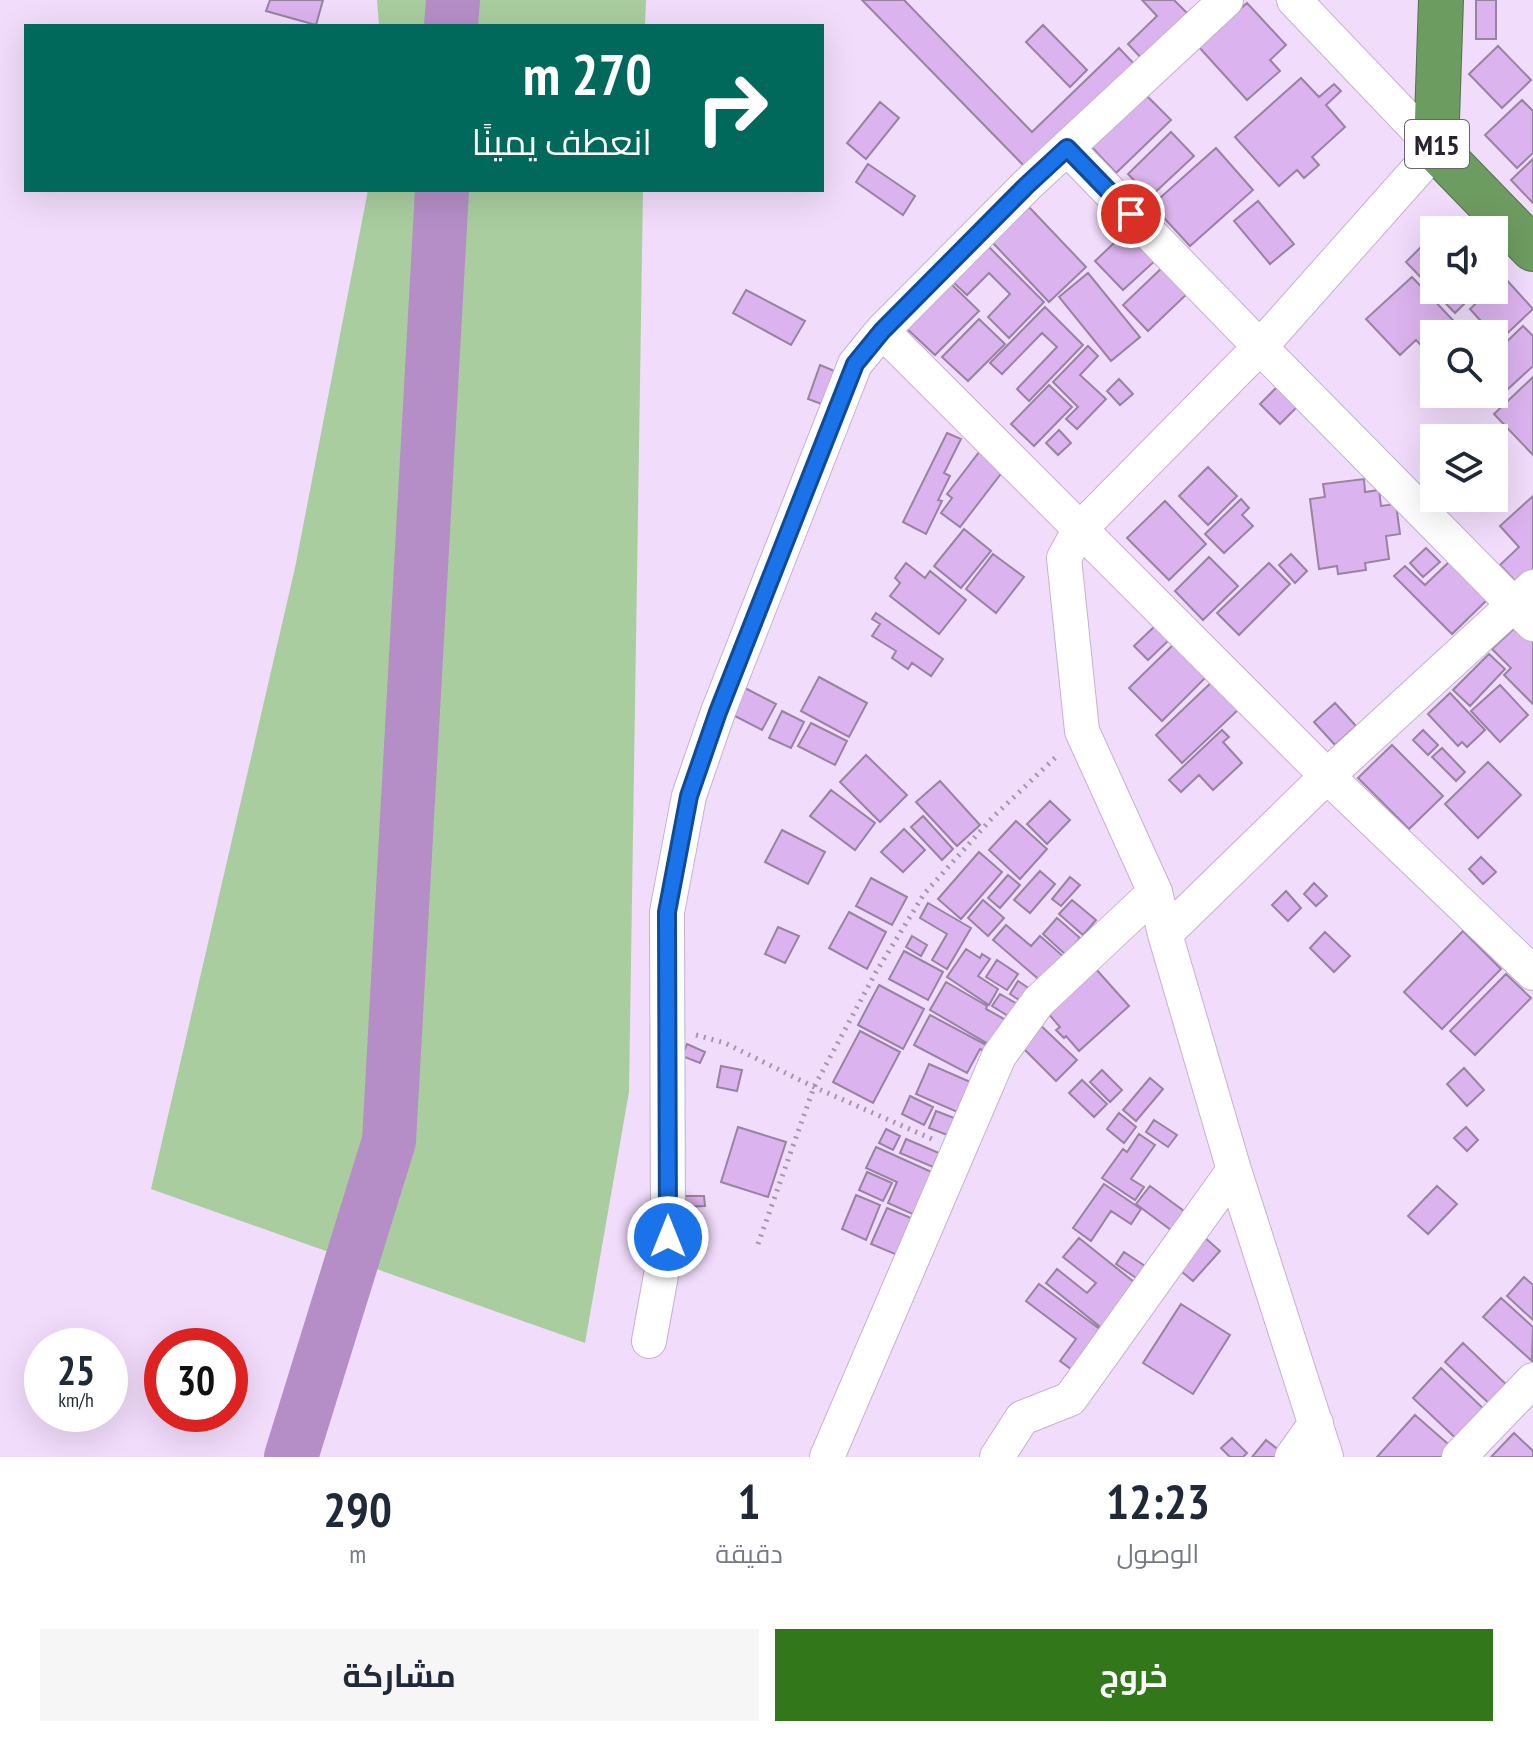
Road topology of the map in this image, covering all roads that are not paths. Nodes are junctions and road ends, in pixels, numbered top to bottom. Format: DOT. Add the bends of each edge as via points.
graph roads {
  1 [pos="1226,0"];
  2 [pos="1294,0"];
  3 [pos="1441,0"];
  4 [pos="1067,148"];
  5 [pos="1436,149"];
  6 [pos="1533,249"];
  7 [pos="882,331"];
  8 [pos="1260,347"];
  9 [pos="1080,529"];
  10 [pos="1527,605"];
  11 [pos="1327,776"];
  12 [pos="1155,892"];
  13 [pos="1165,934"];
  14 [pos="1533,973"];
  15 [pos="1234,1170"];
  16 [pos="649,1341"];
  17 [pos="1533,1380"];
  18 [pos="1316,1423"];
  19 [pos="827,1457"];
  20 [pos="997,1457"];
  21 [pos="1292,1457"];
  22 [pos="1326,1457"];
  23 [pos="1459,1457"];
  1 -- 4 [label="street"];
  2 -- 5 [label="street"];
  3 -- 5 [label="highway, M15"];
  4 -- 7 [label="street"];
  4 -- 8 [label="street"];
  5 -- 6 [label="highway, M15"];
  5 -- 8 [label="street"];
  7 -- 9 [label="street"];
  7 -- 16 [label="street" via="855,364 689,796 667,912 668,1237"];
  8 -- 9 [label="street"];
  8 -- 10 [label="street"];
  9 -- 11 [label="street"];
  9 -- 12 [label="street" via="1064,558 1082,731"];
  10 -- 11 [label="street"];
  11 -- 13 [label="street"];
  11 -- 14 [label="street"];
  12 -- 13 [label="street"];
  12 -- 19 [label="street" via="1038,1002 999,1056"];
  13 -- 15 [label="street"];
  15 -- 18 [label="street"];
  15 -- 20 [label="street" via="1070,1399 1022,1418"];
  17 -- 23 [label="street"];
  18 -- 21 [label="street"];
  18 -- 22 [label="street"];
}
